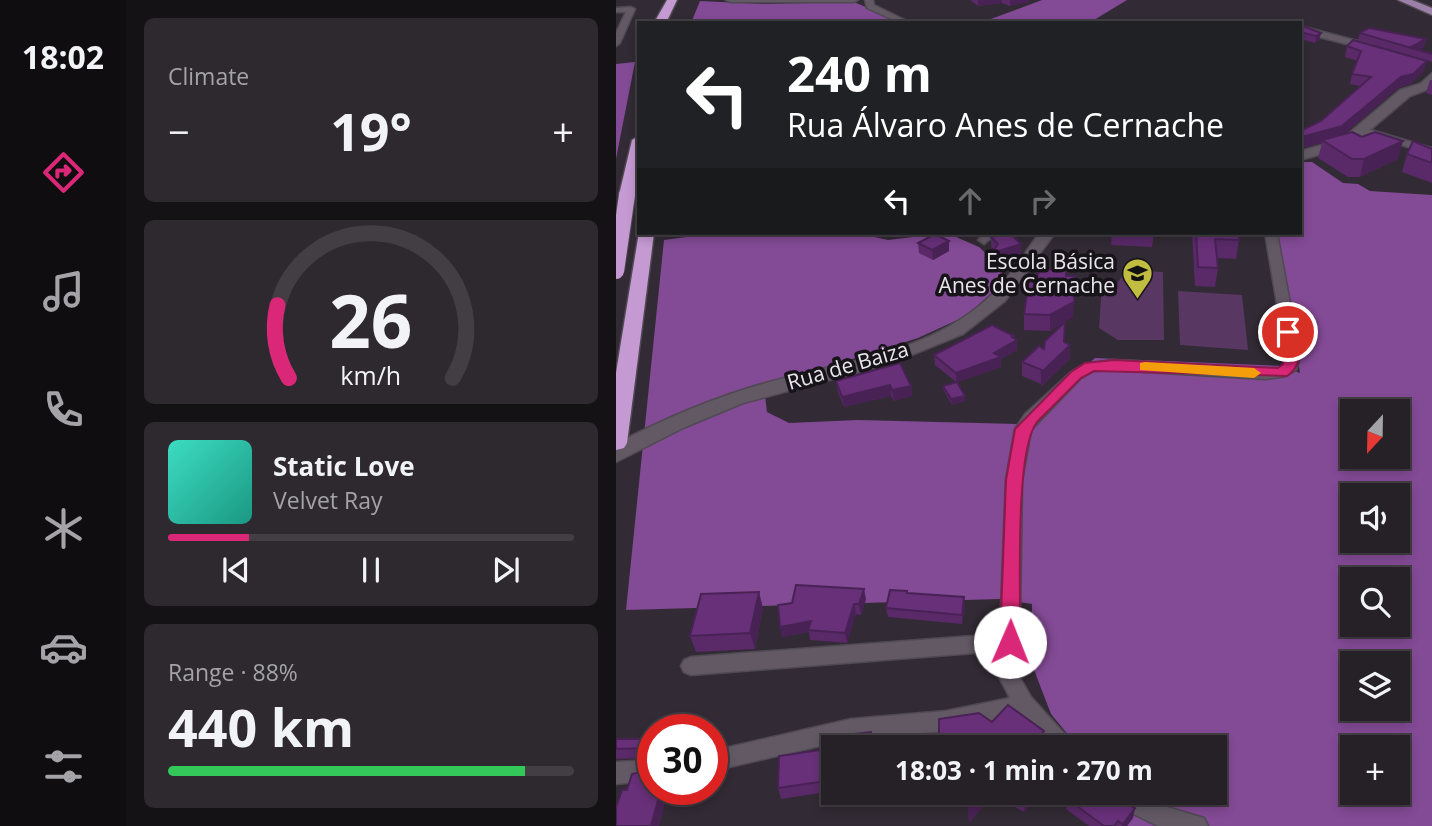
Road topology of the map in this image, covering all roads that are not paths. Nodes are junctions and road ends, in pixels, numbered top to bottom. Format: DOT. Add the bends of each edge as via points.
graph roads {
  1 [pos="672,0"];
  2 [pos="731,0"];
  3 [pos="854,0"];
  4 [pos="869,0"];
  5 [pos="1403,0"];
  6 [pos="616,10"];
  7 [pos="1432,12"];
  8 [pos="661,21"];
  9 [pos="903,21"];
  10 [pos="1302,30"];
  11 [pos="616,43"];
  12 [pos="1383,52"];
  13 [pos="1429,82"];
  14 [pos="1364,131"];
  15 [pos="637,150"];
  16 [pos="1432,152"];
  17 [pos="1302,155"];
  18 [pos="637,214"];
  19 [pos="616,217"];
  20 [pos="646,235"];
  21 [pos="1046,235"];
  22 [pos="1271,235"];
  23 [pos="616,271"];
  24 [pos="616,443"];
  25 [pos="616,454"];
  26 [pos="1010,642"];
  27 [pos="691,666"];
  28 [pos="1024,704"];
  29 [pos="1051,735"];
  30 [pos="728,757"];
  31 [pos="637,771"];
  32 [pos="616,773"];
  33 [pos="1140,805"];
  34 [pos="1196,826"];
  1 -- 8 [label="highway"];
  2 -- 3 [label="street"];
  4 -- 9 [label="street" via="870,6"];
  5 -- 7 [label="main road"];
  6 -- 11 [label="street" via="631,9"];
  10 -- 12 [label="street"];
  13 -- 14 [label="street" via="1405,93"];
  14 -- 16 [label="street"];
  14 -- 17 [label="street" via="1346,143"];
  15 -- 23 [label="highway, bridge"];
  18 -- 19 [label="street"];
  20 -- 24 [label="highway"];
  21 -- 25 [label="street, Rua de Baiza" via="1001,296 949,334 856,368 770,388 671,423"];
  22 -- 26 [label="street" via="1293,357 1290,367 1266,374 1090,367 1076,375 1023,429 1011,529"];
  26 -- 27 [label="street"];
  26 -- 28 [label="street" via="1009,677"];
  28 -- 29 [label="street"];
  28 -- 30 [label="street" via="946,721 851,729"];
  31 -- 32 [label="street"];
  33 -- 34 [label="street"];
}
